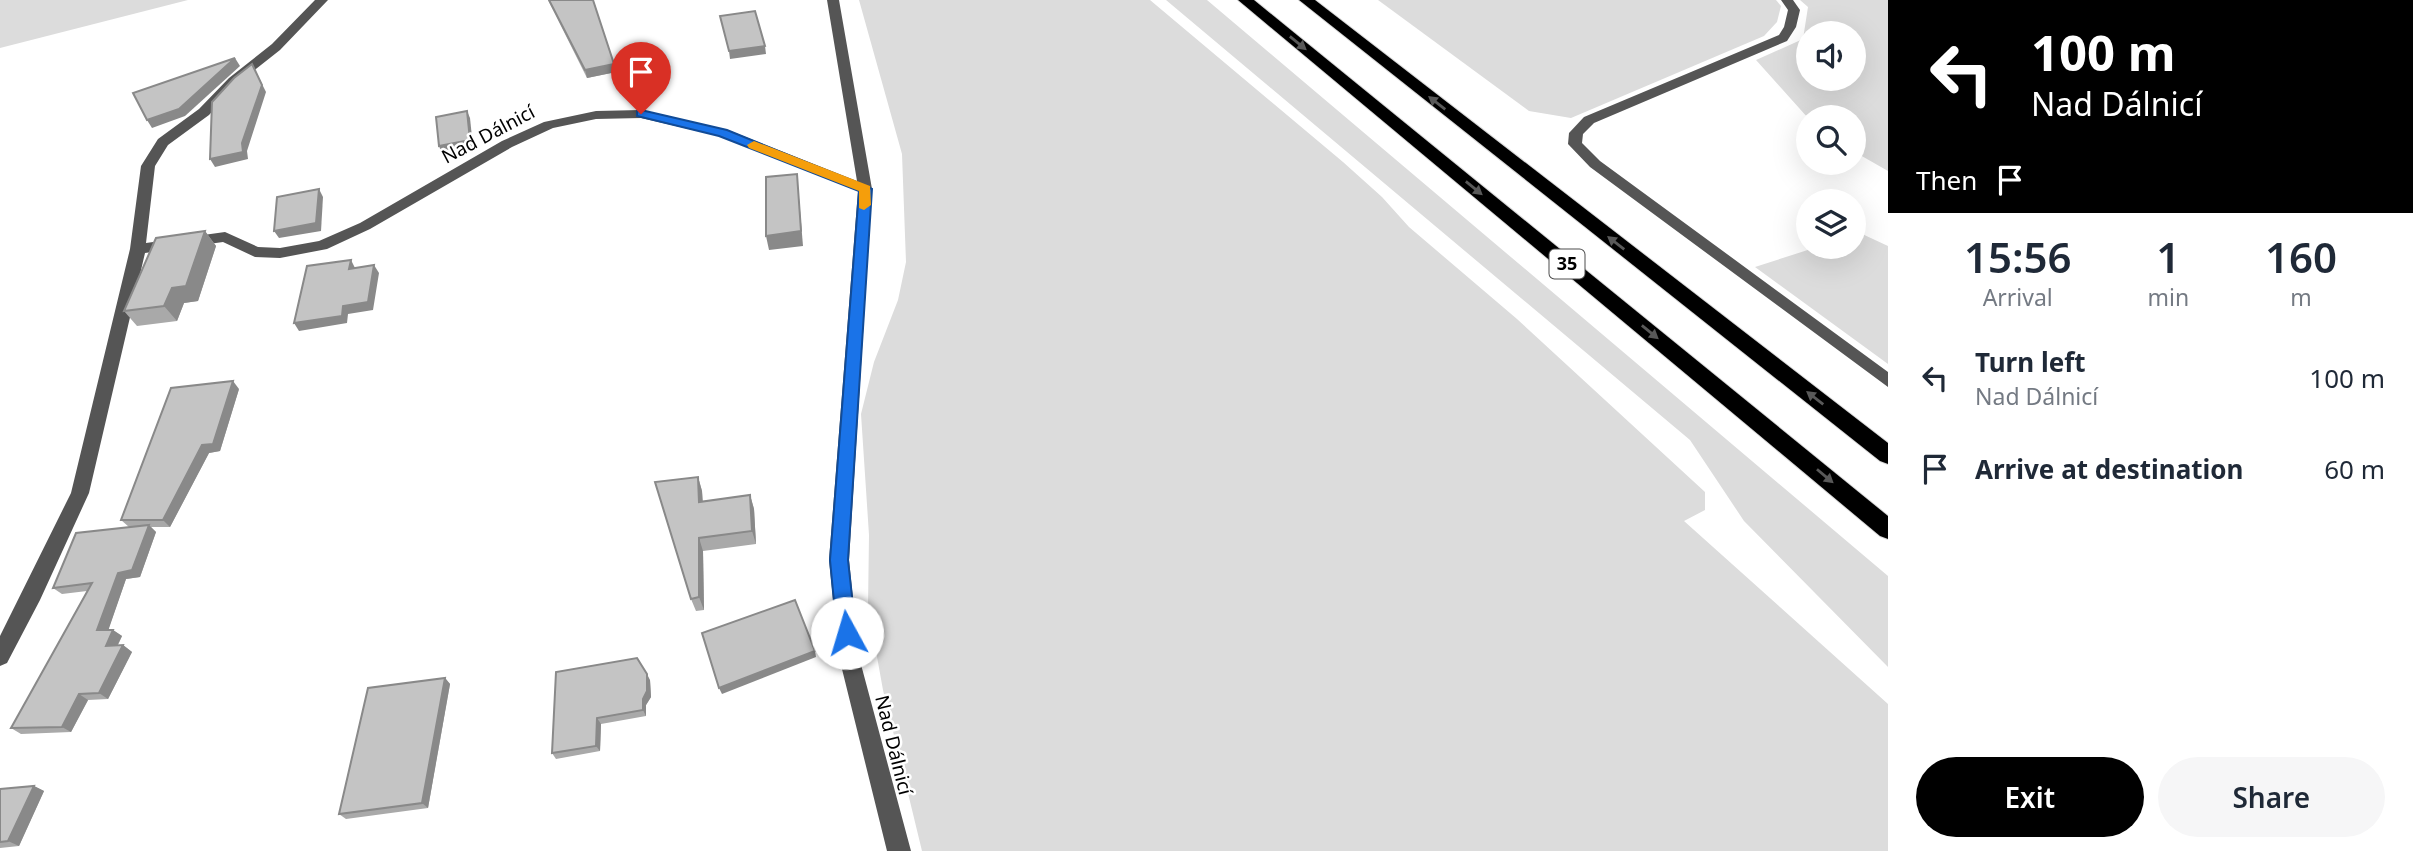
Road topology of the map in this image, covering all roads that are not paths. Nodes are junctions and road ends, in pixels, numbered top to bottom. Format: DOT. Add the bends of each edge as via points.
graph roads {
  1 [pos="322,0"];
  2 [pos="833,0"];
  3 [pos="1245,0"];
  4 [pos="1306,0"];
  5 [pos="1787,0"];
  6 [pos="865,189"];
  7 [pos="138,249"];
  8 [pos="1888,381"];
  9 [pos="1888,455"];
  10 [pos="1888,528"];
  11 [pos="0,656"];
  12 [pos="899,851"];
  1 -- 7 [label="street" via="204,112 163,142 148,166"];
  2 -- 6 [label="street, Nad Dálnicí"];
  3 -- 10 [label="highway, 35, one-way"];
  9 -- 4 [label="highway, 35, one-way"];
  5 -- 8 [label="street" via="1794,10 1783,38 1589,120 1576,133 1575,144 1595,164"];
  6 -- 7 [label="street, Nad Dálnicí" via="723,133 641,114 596,115 549,125 507,144 365,226 322,245 280,253 255,252 225,237"];
  6 -- 12 [label="street, Nad Dálnicí" via="839,560 849,657"];
  7 -- 11 [label="street" via="80,493"];
}
